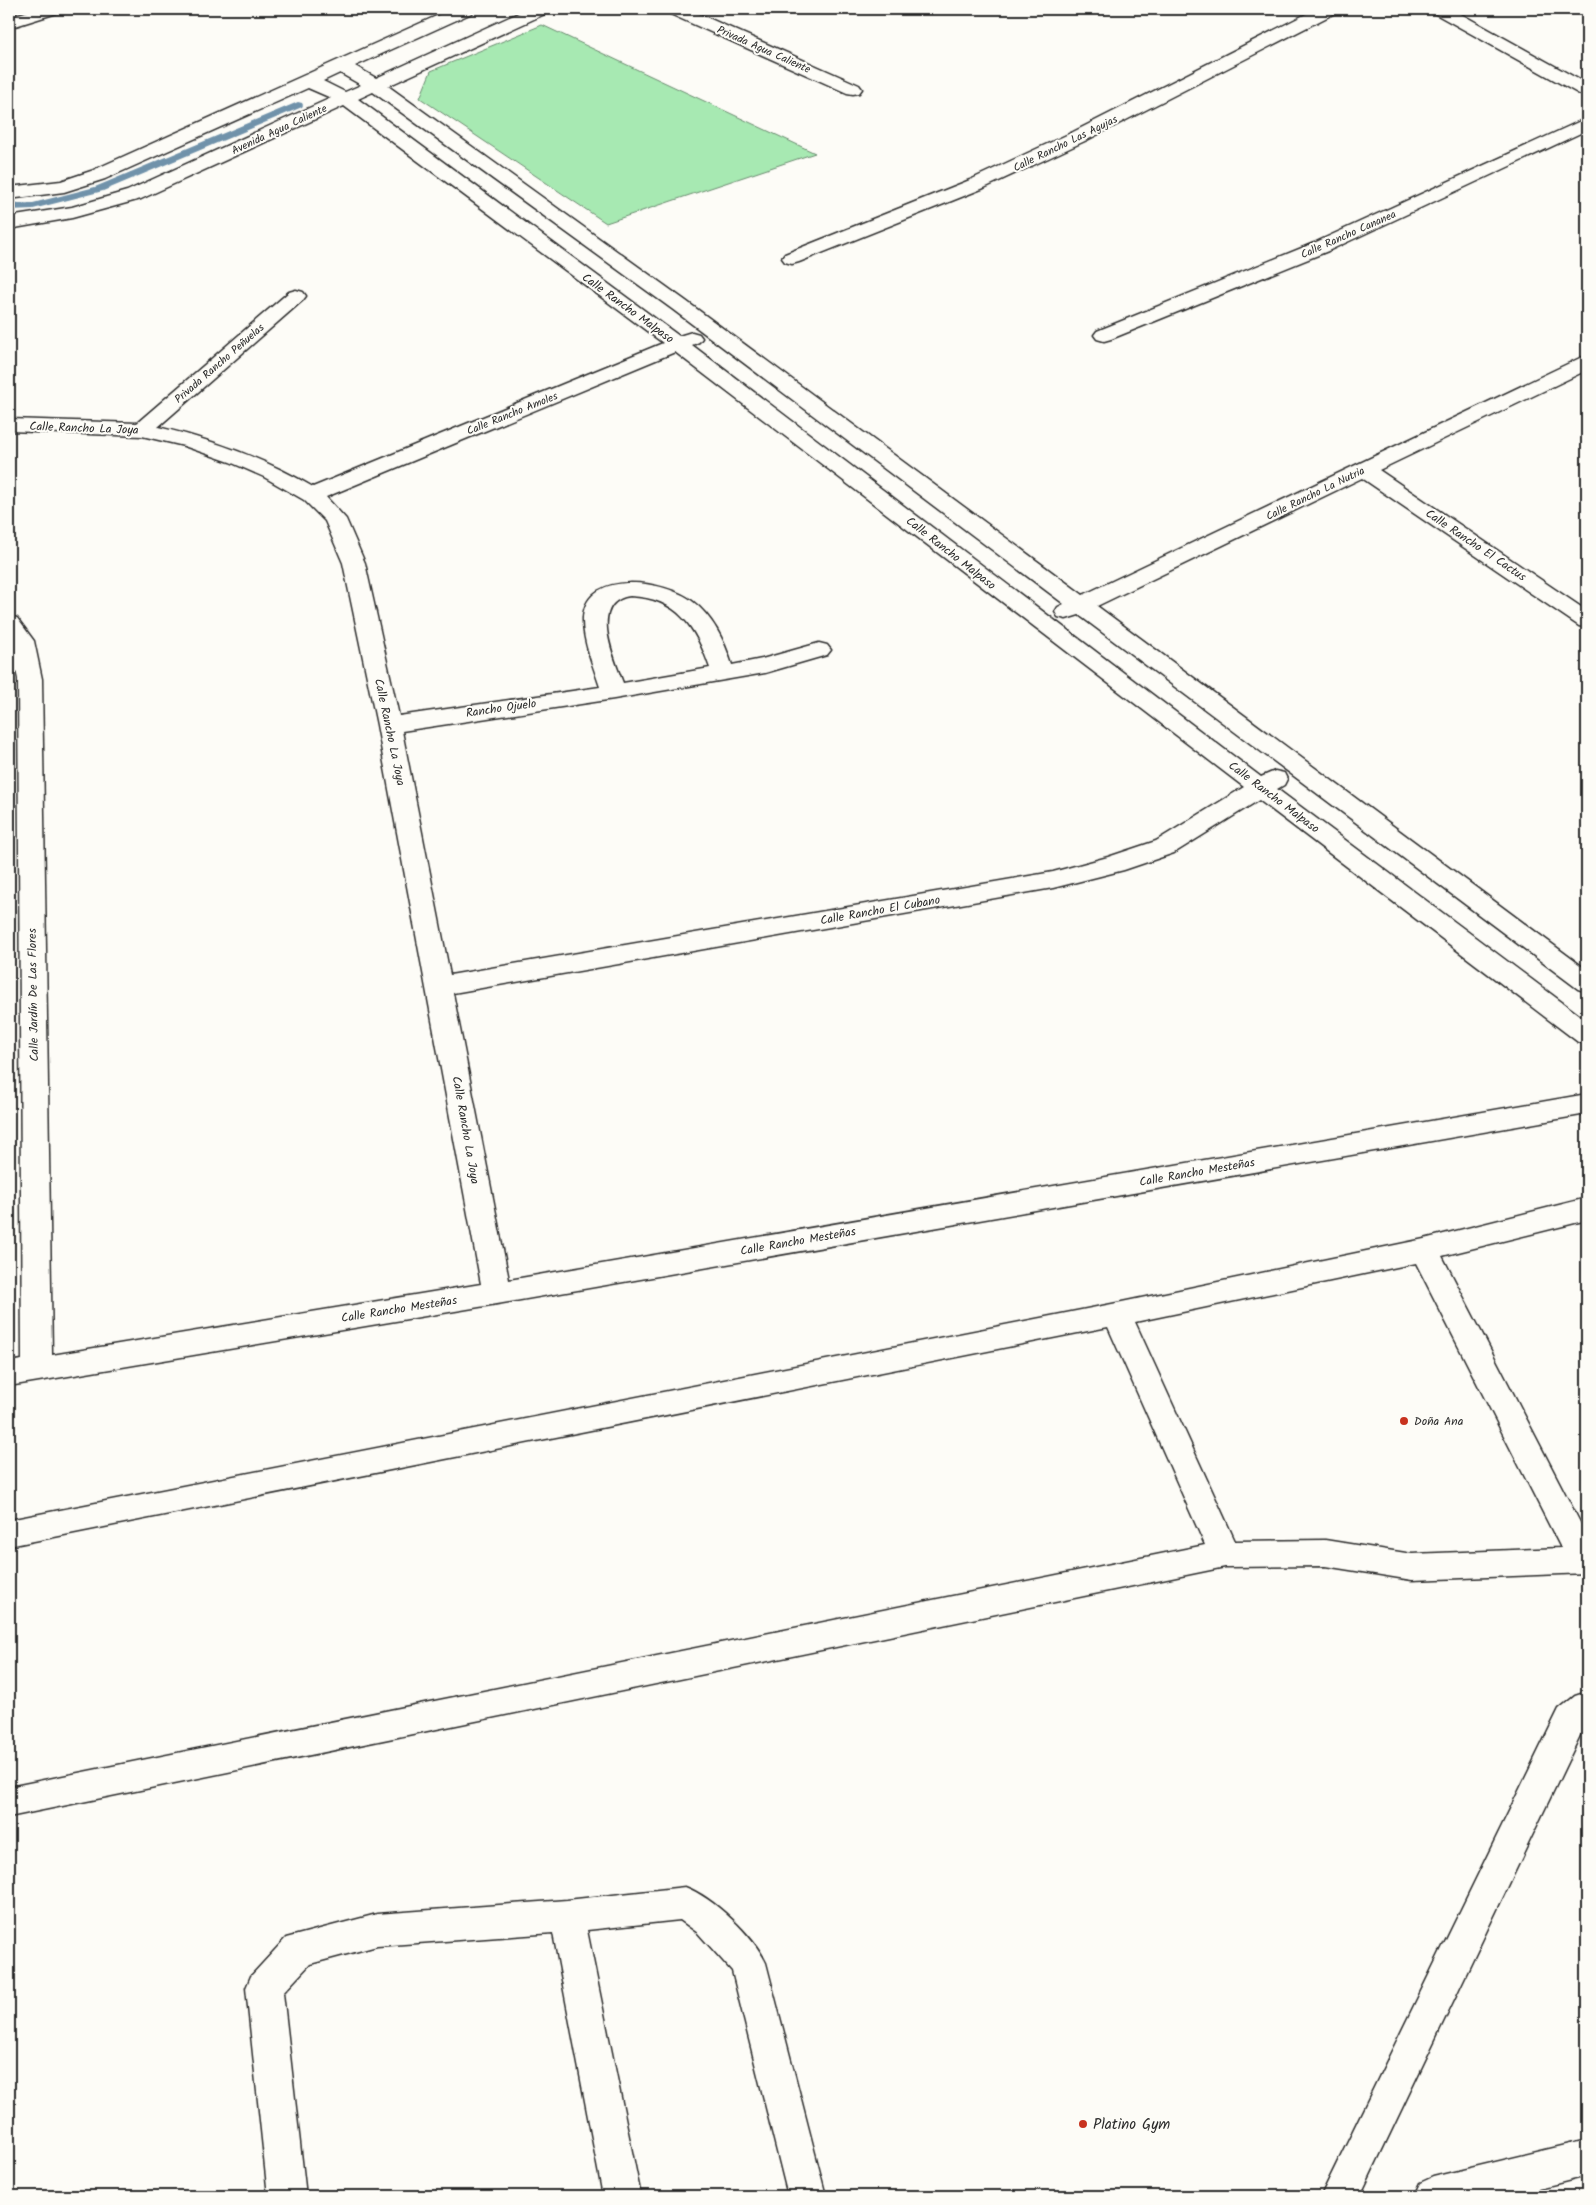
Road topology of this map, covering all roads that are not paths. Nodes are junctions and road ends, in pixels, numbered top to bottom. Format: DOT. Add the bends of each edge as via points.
graph roads {
  1 [pos="51,9"];
  2 [pos="466,9"];
  3 [pos="541,9"];
  4 [pos="674,9"];
  5 [pos="1329,9"];
  6 [pos="1440,9"];
  7 [pos="9,23"];
  8 [pos="342,66"];
  9 [pos="308,81"];
  10 [pos="375,85"];
  11 [pos="853,89"];
  12 [pos="1587,91"];
  13 [pos="346,98"];
  14 [pos="1587,124"];
  15 [pos="9,193"];
  16 [pos="9,224"];
  17 [pos="792,258"];
  18 [pos="296,296"];
  19 [pos="711,328"];
  20 [pos="1104,335"];
  21 [pos="679,344"];
  22 [pos="1587,362"];
  23 [pos="9,425"];
  24 [pos="142,430"];
  25 [pos="1364,470"];
  26 [pos="312,495"];
  27 [pos="1080,606"];
  28 [pos="1587,621"];
  29 [pos="1042,623"];
  30 [pos="10,624"];
  31 [pos="819,650"];
  32 [pos="724,672"];
  33 [pos="614,692"];
  34 [pos="389,725"];
  35 [pos="1297,766"];
  36 [pos="1261,787"];
  37 [pos="1587,983"];
  38 [pos="440,986"];
  39 [pos="1587,1035"];
  40 [pos="1587,1104"];
  41 [pos="1587,1209"];
  42 [pos="1424,1250"];
  43 [pos="496,1293"];
  44 [pos="1117,1314"];
  45 [pos="37,1370"];
  46 [pos="9,1374"];
  47 [pos="9,1533"];
  48 [pos="1225,1554"];
  49 [pos="1586,1560"];
  50 [pos="1587,1706"];
  51 [pos="9,1802"];
  52 [pos="568,1916"];
  53 [pos="1587,2158"];
  54 [pos="287,2196"];
  55 [pos="622,2196"];
  56 [pos="807,2196"];
  57 [pos="1340,2196"];
  58 [pos="1433,2196"];
  1 -- 7 [label="street"];
  2 -- 8 [label="street"];
  3 -- 10 [label="street, Avenida Agua Caliente" via="508,16"];
  4 -- 11 [label="street, Privada Agua Caliente"];
  5 -- 17 [label="street, Calle Rancho Las Agujas" via="1003,172"];
  6 -- 12 [label="street"];
  8 -- 9 [label="street"];
  8 -- 10 [label="street"];
  9 -- 13 [label="street, Calle Rancho Malpaso"];
  9 -- 15 [label="street" via="98,175 64,186"];
  10 -- 13 [label="street, Avenida Agua Caliente"];
  10 -- 19 [label="street"];
  13 -- 16 [label="street, Avenida Agua Caliente" via="134,195 100,207"];
  13 -- 21 [label="street, Calle Rancho Malpaso" via="633,314"];
  14 -- 20 [label="street, Calle Rancho Cananea" via="1321,247"];
  18 -- 24 [label="street, Privada Rancho Peñuelas"];
  19 -- 21 [label="street, Calle Rancho Amoles"];
  19 -- 27 [label="street"];
  21 -- 26 [label="street, Calle Rancho Amoles"];
  21 -- 29 [label="street, Calle Rancho Malpaso"];
  22 -- 25 [label="street, Calle Rancho La Nutria"];
  23 -- 24 [label="street, Calle Rancho La Joya"];
  24 -- 26 [label="street, Calle Rancho La Joya" via="238,457"];
  25 -- 27 [label="street, Calle Rancho La Nutria"];
  25 -- 28 [label="street, Calle Rancho El Cactus"];
  26 -- 34 [label="street, Calle Rancho La Joya" via="335,519 354,563"];
  27 -- 29 [label="street, Calle Rancho La Nutria"];
  27 -- 35 [label="street"];
  29 -- 36 [label="street, Calle Rancho Malpaso"];
  30 -- 45 [label="street, Calle Jardín De Las Flores" via="22,641 30,678"];
  31 -- 32 [label="street, Rancho Ojuelo" via="765,666"];
  32 -- 33 [label="street, Rancho Ojuelo"];
  32 -- 33 [label="street" via="700,621 674,599 657,592 621,590 600,600 595,612 601,652"];
  33 -- 34 [label="street, Rancho Ojuelo"];
  34 -- 38 [label="street, Calle Rancho La Joya"];
  35 -- 36 [label="street, Calle Rancho El Cubano"];
  35 -- 37 [label="street"];
  36 -- 38 [label="street, Calle Rancho El Cubano" via="1164,847 1053,880"];
  36 -- 39 [label="street, Calle Rancho Malpaso"];
  38 -- 43 [label="street, Calle Rancho La Joya"];
  40 -- 43 [label="street, Calle Rancho Mesteñas"];
  41 -- 42 [label="street"];
  42 -- 44 [label="street"];
  42 -- 49 [label="street"];
  43 -- 45 [label="street, Calle Rancho Mesteñas"];
  44 -- 47 [label="street"];
  44 -- 48 [label="street"];
  45 -- 46 [label="street, Calle Rancho Mesteñas"];
  48 -- 49 [label="street" via="1325,1553 1412,1568"];
  48 -- 51 [label="street"];
  50 -- 57 [label="street" via="1571,1719"];
  52 -- 54 [label="street" via="377,1930 299,1950 264,1988"];
  52 -- 55 [label="street"];
  52 -- 56 [label="street" via="685,1903 710,1922 748,1963"];
  53 -- 58 [label="street"];
}
